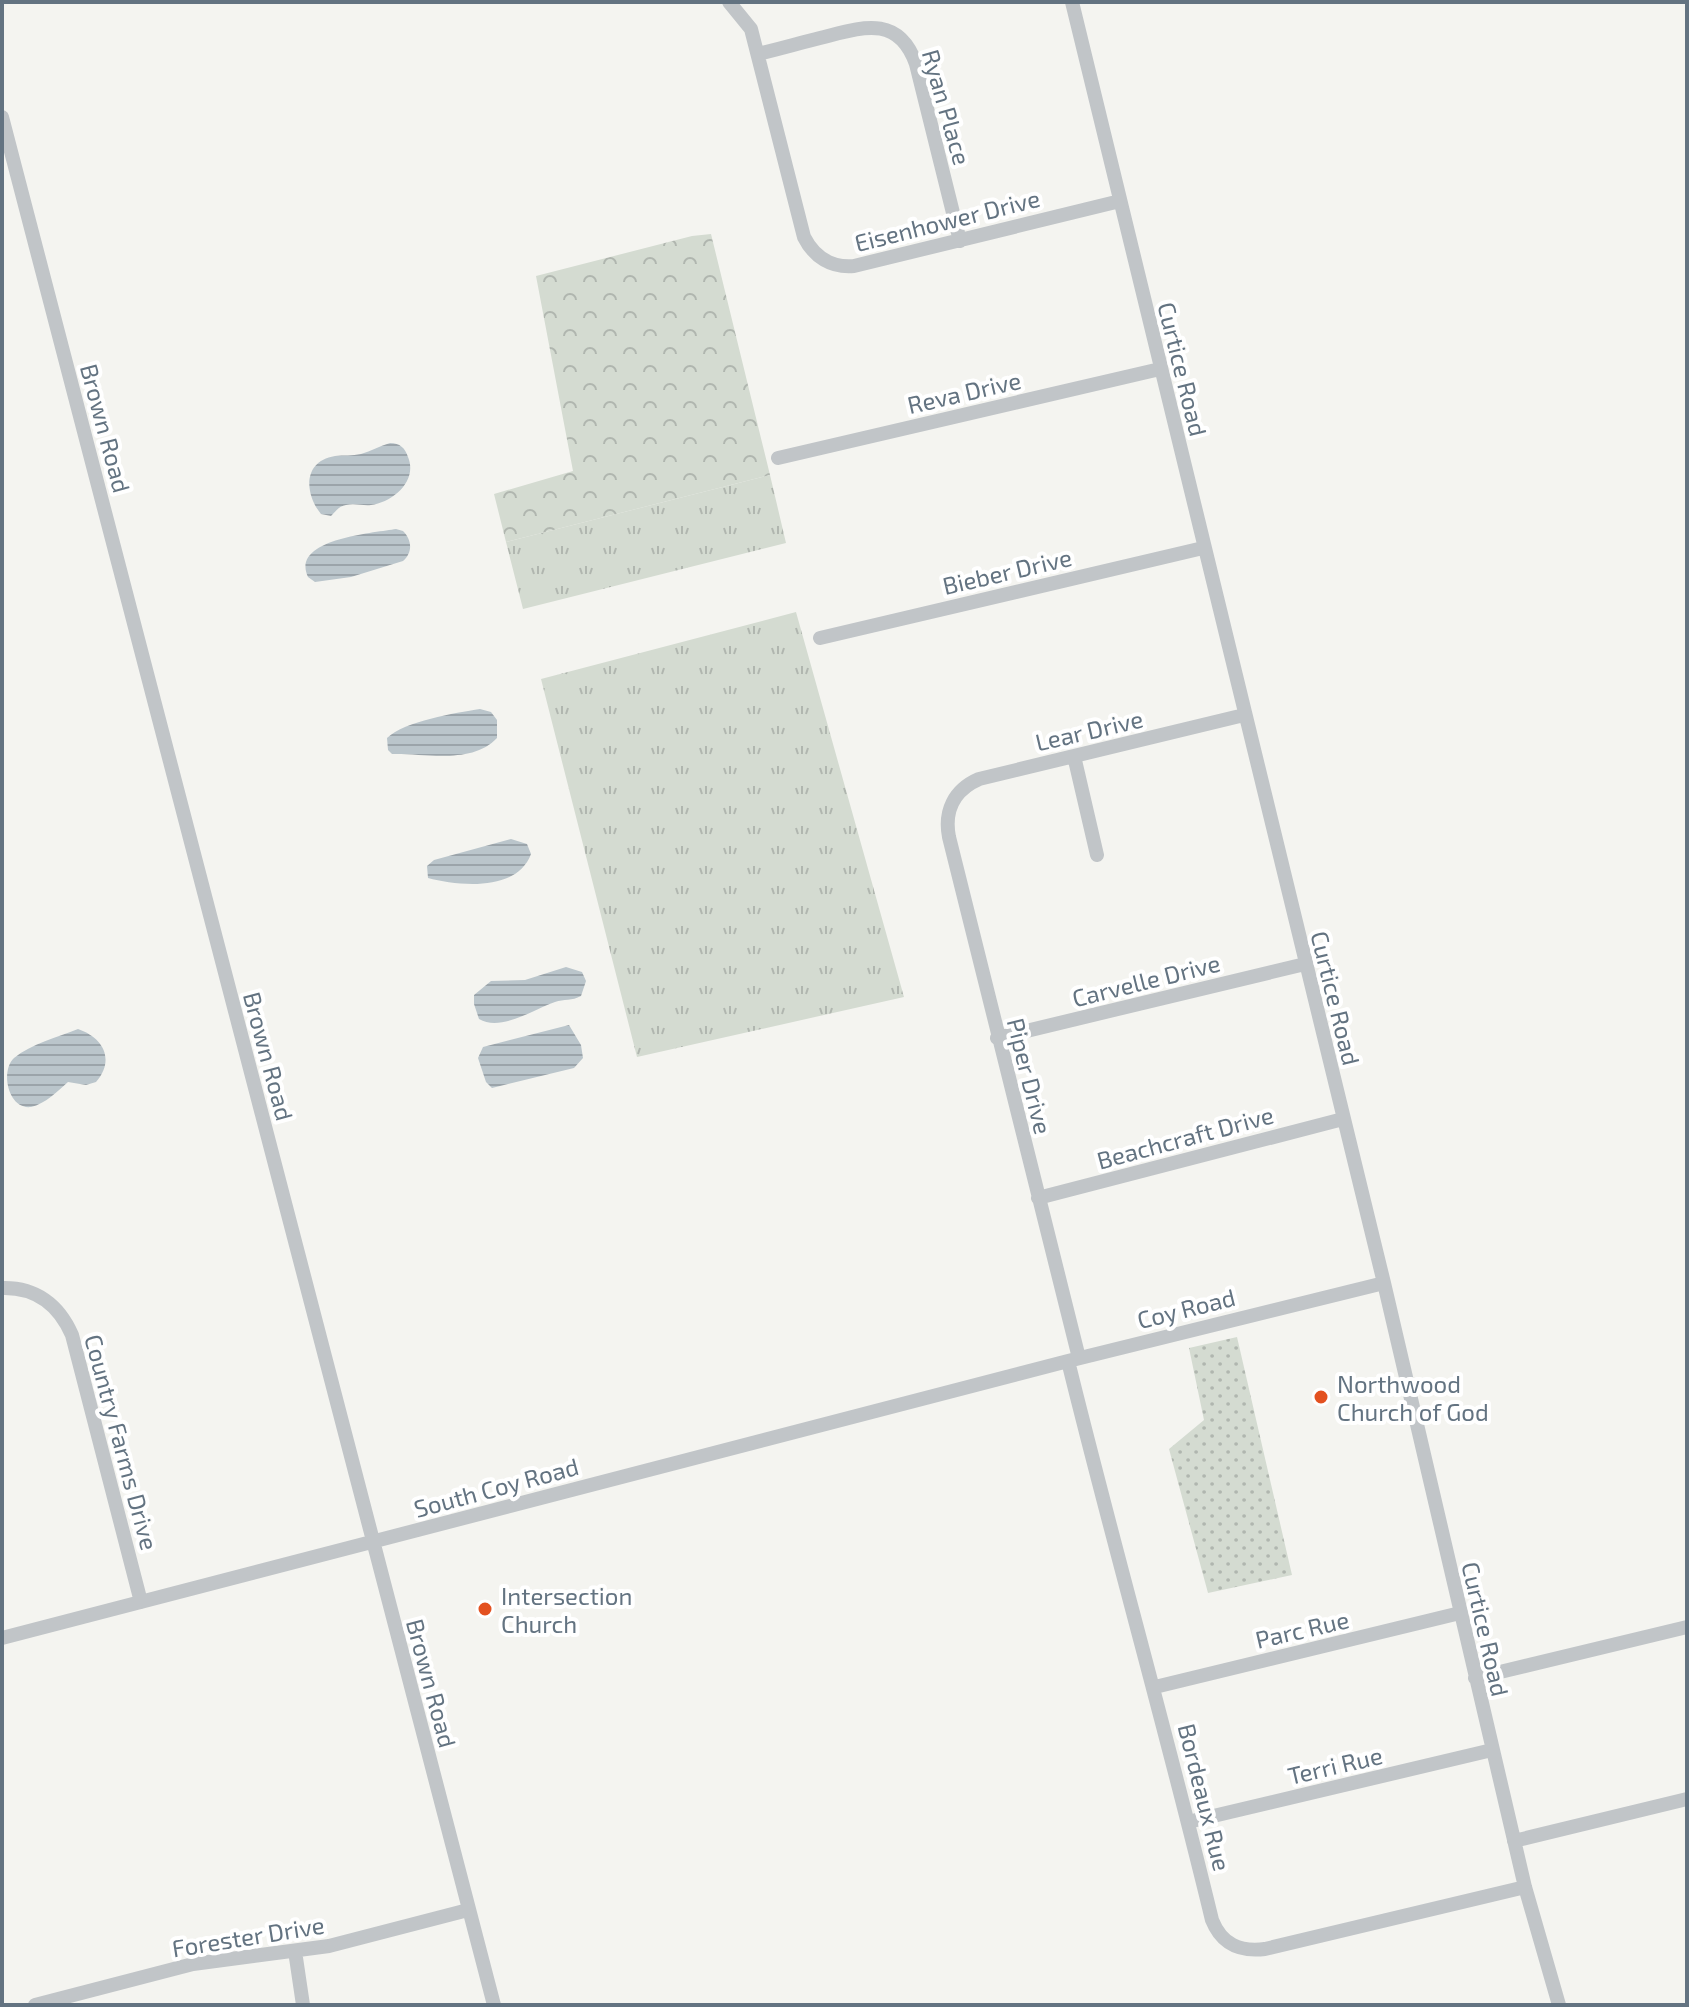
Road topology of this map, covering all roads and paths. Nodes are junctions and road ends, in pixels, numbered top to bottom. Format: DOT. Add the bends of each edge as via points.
graph roads {
  1 [pos="729,2"];
  2 [pos="1074,3"];
  3 [pos="758,54"];
  4 [pos="2,117"];
  5 [pos="1120,201"];
  6 [pos="960,241"];
  7 [pos="1160,369"];
  8 [pos="778,458"];
  9 [pos="1203,548"];
  10 [pos="820,638"];
  11 [pos="1244,715"];
  12 [pos="1074,756"];
  13 [pos="952,803"];
  14 [pos="1097,855"];
  15 [pos="1305,964"];
  16 [pos="997,1038"];
  17 [pos="1343,1119"];
  18 [pos="1038,1198"];
  19 [pos="1384,1283"];
  20 [pos="2,1288"];
  21 [pos="1074,1360"];
  22 [pos="1001,1379"];
  23 [pos="372,1542"];
  24 [pos="141,1602"];
  25 [pos="1460,1613"];
  26 [pos="1687,1627"];
  27 [pos="2,1638"];
  28 [pos="1475,1678"];
  29 [pos="1155,1687"];
  30 [pos="1492,1750"];
  31 [pos="1687,1799"];
  32 [pos="1188,1822"];
  33 [pos="1514,1841"];
  34 [pos="1525,1887"];
  35 [pos="468,1910"];
  36 [pos="295,1951"];
  37 [pos="35,2005"];
  38 [pos="303,2005"];
  39 [pos="494,2005"];
  40 [pos="1559,2005"];
  1 -- 3 [label="street, Eisenhower Drive" via="751,29"];
  2 -- 5 [label="street, Curtice Road"];
  3 -- 6 [label="street, Eisenhower Drive" via="802,230 816,254 837,266 854,266"];
  3 -- 6 [label="street, Ryan Place" via="866,27 885,29 903,40 916,64"];
  4 -- 23 [label="street, Brown Road"];
  5 -- 6 [label="street, Eisenhower Drive"];
  5 -- 7 [label="street, Curtice Road"];
  7 -- 8 [label="street, Reva Drive"];
  7 -- 9 [label="street, Curtice Road"];
  9 -- 10 [label="street, Bieber Drive"];
  9 -- 11 [label="street, Curtice Road"];
  11 -- 12 [label="street, Lear Drive"];
  11 -- 15 [label="street, Curtice Road"];
  12 -- 13 [label="street, Lear Drive" via="979,779"];
  12 -- 14 [label="street"];
  13 -- 16 [label="street, Piper Drive" via="949,837"];
  15 -- 16 [label="street, Carvelle Drive"];
  15 -- 17 [label="street, Curtice Road"];
  16 -- 18 [label="street, Piper Drive"];
  17 -- 18 [label="street, Beachcraft Drive"];
  17 -- 19 [label="street, Curtice Road"];
  18 -- 21 [label="street, Piper Drive"];
  19 -- 21 [label="street, Coy Road"];
  19 -- 25 [label="street, Curtice Road"];
  20 -- 24 [label="street, Country Farms Drive" via="42,1297 63,1317 72,1335"];
  21 -- 22 [label="street, Coy Road"];
  21 -- 29 [label="street, Bordeaux Rue" via="1113,1539"];
  22 -- 23 [label="street, South Coy Road"];
  23 -- 24 [label="street, South Coy Road"];
  23 -- 35 [label="street, Brown Road"];
  24 -- 27 [label="street, South Coy Road"];
  25 -- 28 [label="street, Curtice Road"];
  25 -- 29 [label="street, Parc Rue"];
  26 -- 28 [label="street"];
  28 -- 30 [label="street, Curtice Road"];
  29 -- 32 [label="street, Bordeaux Rue"];
  30 -- 32 [label="street, Terri Rue"];
  30 -- 33 [label="street, Curtice Road"];
  31 -- 33 [label="street"];
  32 -- 34 [label="street, Bordeaux Rue" via="1216,1930 1245,1951"];
  33 -- 34 [label="street, Curtice Road"];
  34 -- 40 [label="street, Curtice Road"];
  35 -- 36 [label="street, Forester Drive"];
  35 -- 39 [label="street, Brown Road"];
  36 -- 37 [label="street, Forester Drive" via="193,1964"];
  36 -- 38 [label="street"];
}
